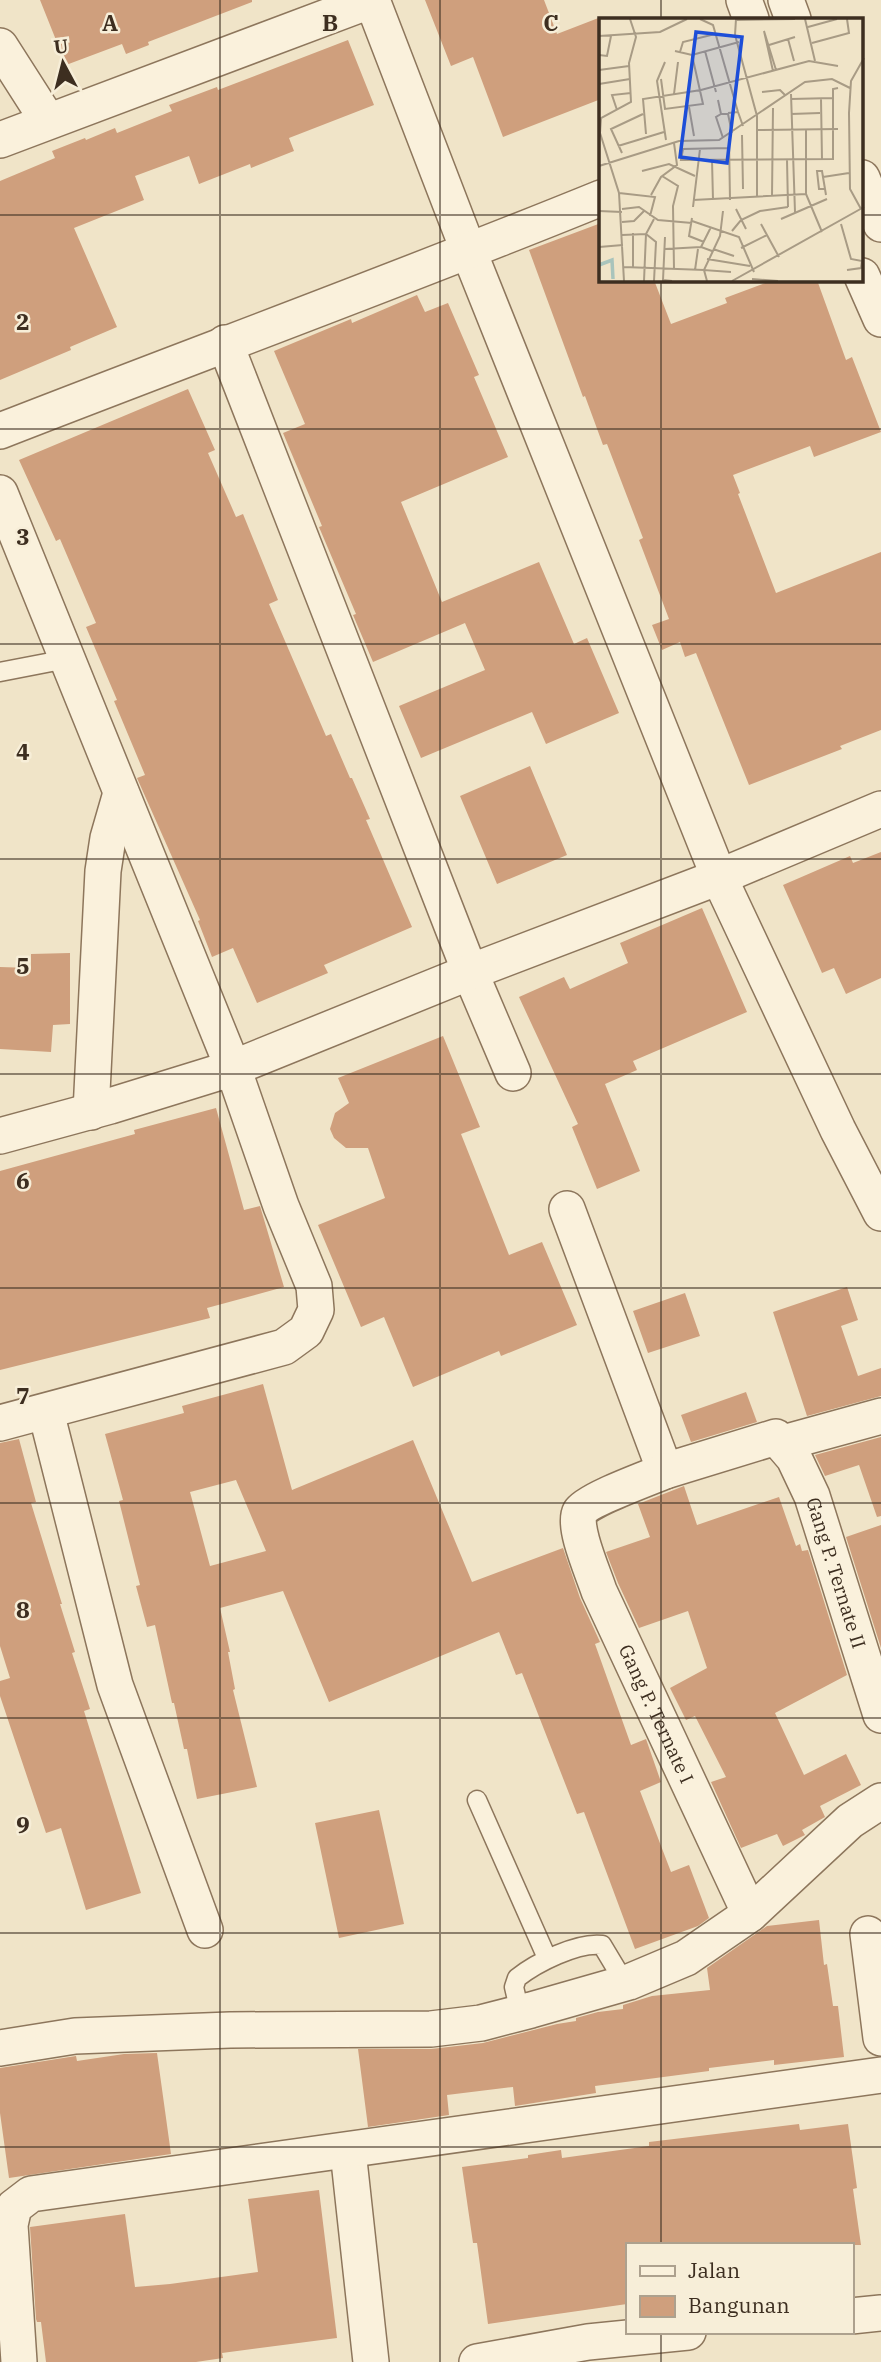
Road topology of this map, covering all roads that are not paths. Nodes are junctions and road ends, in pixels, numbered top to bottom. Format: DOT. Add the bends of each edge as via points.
graph roads {
  1 [pos="744,0"];
  2 [pos="786,0"];
  3 [pos="751,18"];
  4 [pos="793,18"];
  5 [pos="0,46"];
  6 [pos="48,121"];
  7 [pos="0,140"];
  8 [pos="864,183"];
  9 [pos="599,199"];
  10 [pos="881,224"];
  11 [pos="469,252"];
  12 [pos="864,281"];
  13 [pos="881,319"];
  14 [pos="225,343"];
  15 [pos="0,431"];
  16 [pos="0,493"];
  17 [pos="67,659"];
  18 [pos="0,671"];
  19 [pos="121,793"];
  20 [pos="881,808"];
  21 [pos="719,877"];
  22 [pos="470,972"];
  23 [pos="233,1068"];
  24 [pos="513,1073"];
  25 [pos="91,1112"];
  26 [pos="0,1136"];
  27 [pos="567,1209"];
  28 [pos="881,1213"];
  29 [pos="46,1412"];
  30 [pos="881,1416"];
  31 [pos="0,1423"];
  32 [pos="780,1440"];
  33 [pos="664,1471"];
  34 [pos="881,1715"];
  35 [pos="477,1800"];
  36 [pos="881,1801"];
  37 [pos="750,1914"];
  38 [pos="205,1930"];
  39 [pos="868,1934"];
  40 [pos="547,1958"];
  41 [pos="629,1982"];
  42 [pos="520,2013"];
  43 [pos="881,2038"];
  44 [pos="0,2048"];
  45 [pos="881,2075"];
  46 [pos="348,2151"];
  47 [pos="881,2313"];
  48 [pos="853,2316"];
  49 [pos="678,2334"];
  50 [pos="589,2352"];
  51 [pos="19,2362"];
  52 [pos="371,2362"];
  53 [pos="477,2362"];
  1 -- 3 [label="street"];
  2 -- 4 [label="street"];
  5 -- 6 [label="street"];
  6 -- 7 [label="street"];
  6 -- 11 [label="street" via="372,0"];
  8 -- 10 [label="street"];
  9 -- 11 [label="street"];
  11 -- 14 [label="street"];
  11 -- 21 [label="street"];
  12 -- 13 [label="street"];
  14 -- 15 [label="street"];
  14 -- 22 [label="street"];
  16 -- 17 [label="street"];
  17 -- 18 [label="lane"];
  17 -- 19 [label="street"];
  19 -- 23 [label="street"];
  19 -- 25 [label="street" via="103,871"];
  20 -- 21 [label="street"];
  21 -- 22 [label="street"];
  21 -- 28 [label="street"];
  22 -- 23 [label="street"];
  22 -- 24 [label="street"];
  23 -- 25 [label="street"];
  23 -- 29 [label="street" via="314,1286 316,1310 306,1331 284,1348"];
  25 -- 26 [label="street"];
  27 -- 33 [label="street"];
  29 -- 31 [label="street"];
  29 -- 38 [label="street" via="115,1685"];
  30 -- 32 [label="street"];
  32 -- 33 [label="street"];
  32 -- 34 [label="street, Gang P. Ternate II" via="812,1496"];
  33 -- 37 [label="street, Gang P. Ternate I" via="591,1502 580,1511 578,1522 599,1591"];
  35 -- 40 [label="lane"];
  36 -- 37 [label="street" via="850,1821"];
  37 -- 41 [label="street" via="686,1958"];
  39 -- 43 [label="street"];
  40 -- 41 [label="lane" via="602,1945"];
  40 -- 42 [label="lane" via="517,1978 514,1987"];
  41 -- 42 [label="street"];
  42 -- 44 [label="street" via="432,2029 75,2036"];
  45 -- 46 [label="street"];
  46 -- 51 [label="street" via="31,2194 14,2207 9,2225"];
  46 -- 52 [label="street"];
  47 -- 48 [label="street"];
  49 -- 50 [label="street"];
  50 -- 53 [label="street"];
}
